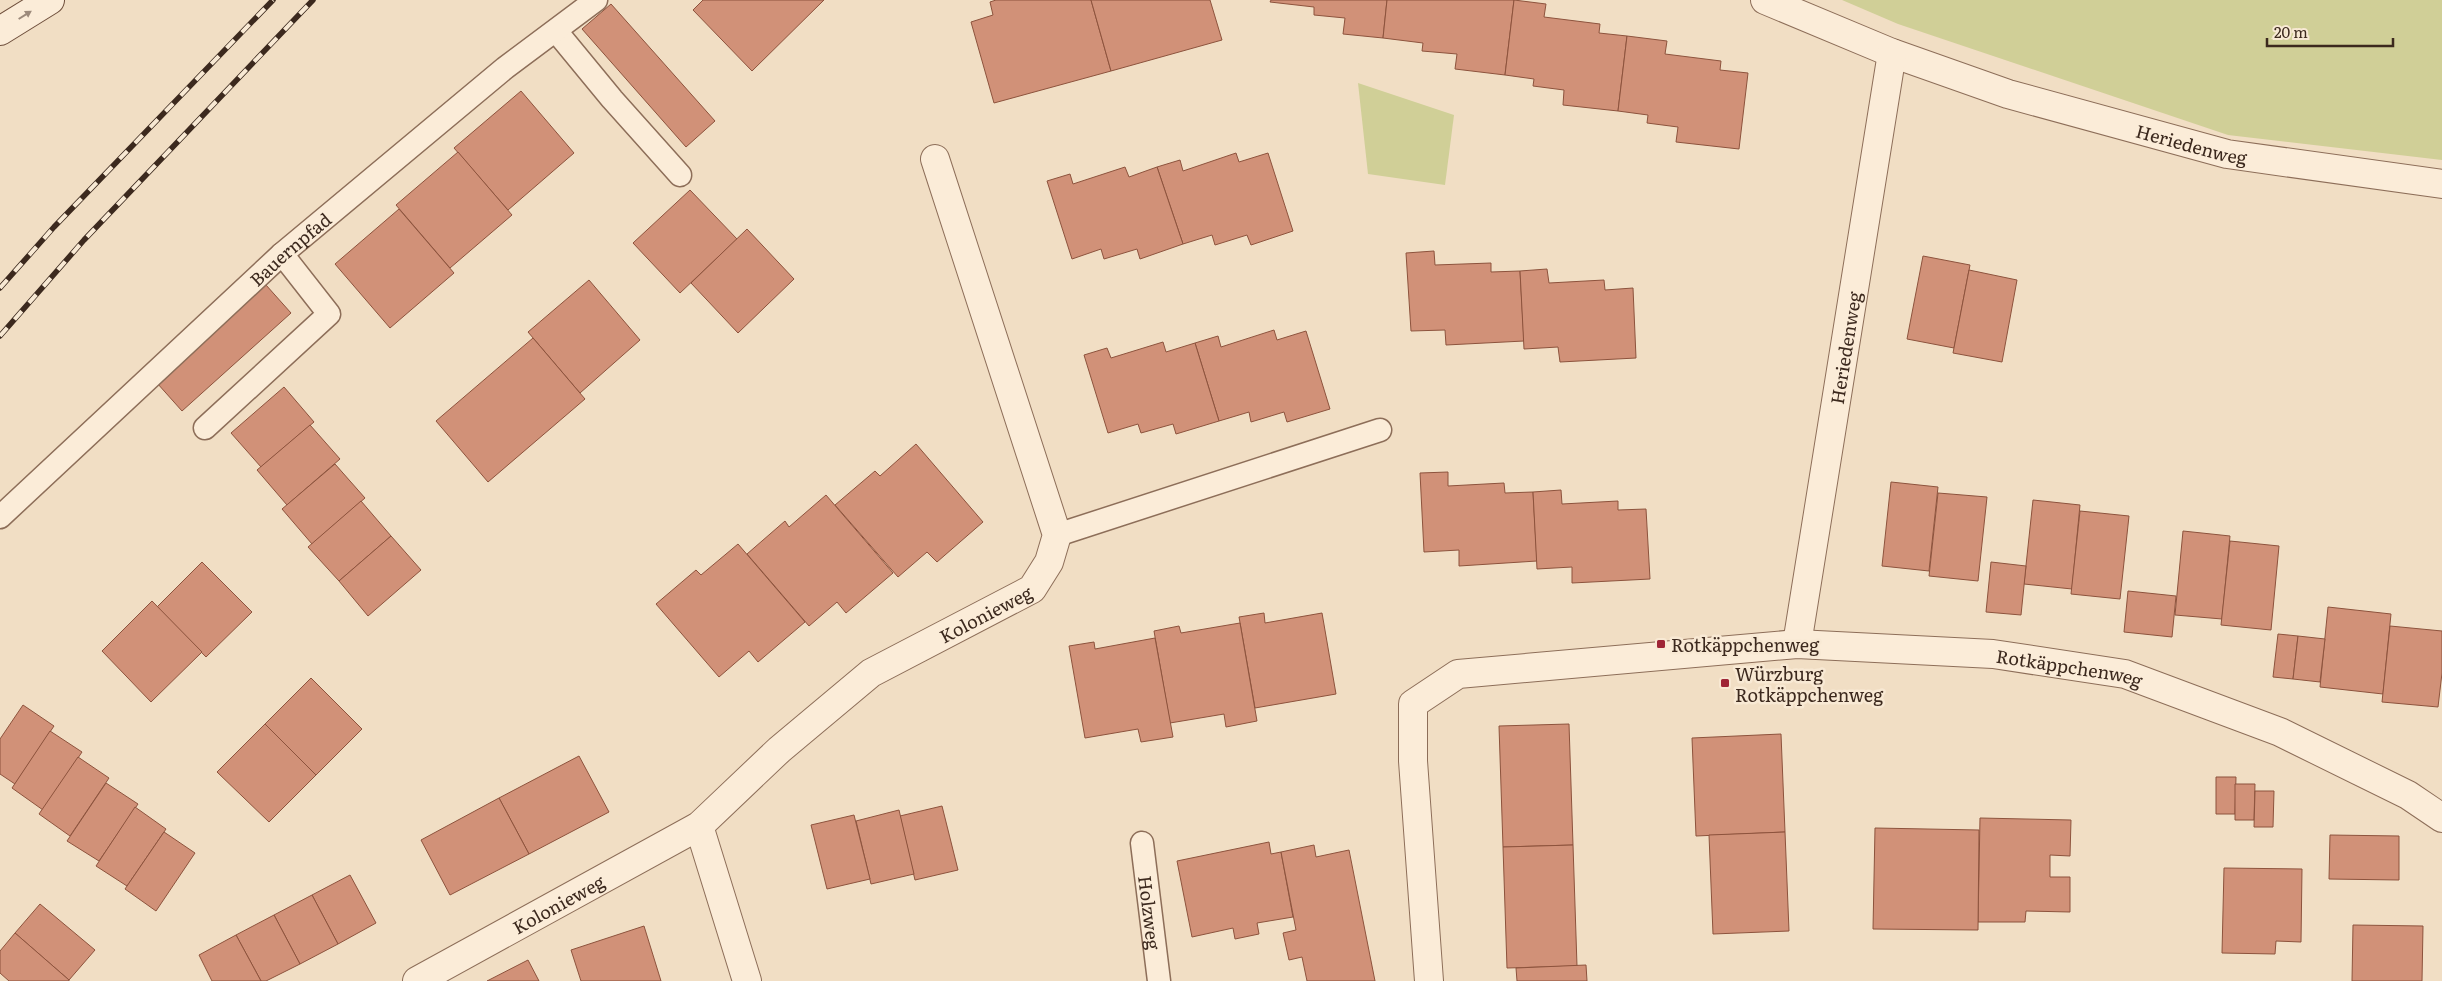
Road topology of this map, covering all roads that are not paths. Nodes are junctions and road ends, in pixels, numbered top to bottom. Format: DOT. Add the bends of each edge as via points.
graph roads {
  1 [pos="50,0"];
  2 [pos="596,0"];
  3 [pos="1765,0"];
  4 [pos="0,31"];
  5 [pos="556,31"];
  6 [pos="1892,53"];
  7 [pos="935,159"];
  8 [pos="680,174"];
  9 [pos="2442,184"];
  10 [pos="282,254"];
  11 [pos="205,428"];
  12 [pos="1380,430"];
  13 [pos="0,517"];
  14 [pos="1057,535"];
  15 [pos="1797,644"];
  16 [pos="2442,818"];
  17 [pos="699,826"];
  18 [pos="1142,843"];
  19 [pos="417,981"];
  20 [pos="748,981"];
  21 [pos="1159,981"];
  22 [pos="1429,981"];
  4 -- 1 [label="street, one-way"];
  2 -- 5 [label="lane, Bauernpfad"];
  3 -- 6 [label="street, Heriedenweg"];
  5 -- 8 [label="lane" via="612,100"];
  5 -- 10 [label="lane, Bauernpfad" via="505,68"];
  6 -- 9 [label="street, Heriedenweg" via="2008,94 2227,154"];
  6 -- 15 [label="street, Heriedenweg"];
  7 -- 14 [label="street"];
  10 -- 11 [label="lane" via="329,314"];
  10 -- 13 [label="lane, Bauernpfad"];
  12 -- 14 [label="lane"];
  14 -- 17 [label="street, Kolonieweg" via="1049,562 1032,589 871,673 779,750"];
  15 -- 16 [label="street, Rotkäppchenweg" via="1993,654 2125,674 2280,732 2408,795"];
  15 -- 22 [label="street, Rotkäppchenweg" via="1458,674 1414,704 1413,761"];
  17 -- 19 [label="street, Kolonieweg"];
  17 -- 20 [label="street"];
  18 -- 21 [label="lane, Holzweg"];
}
